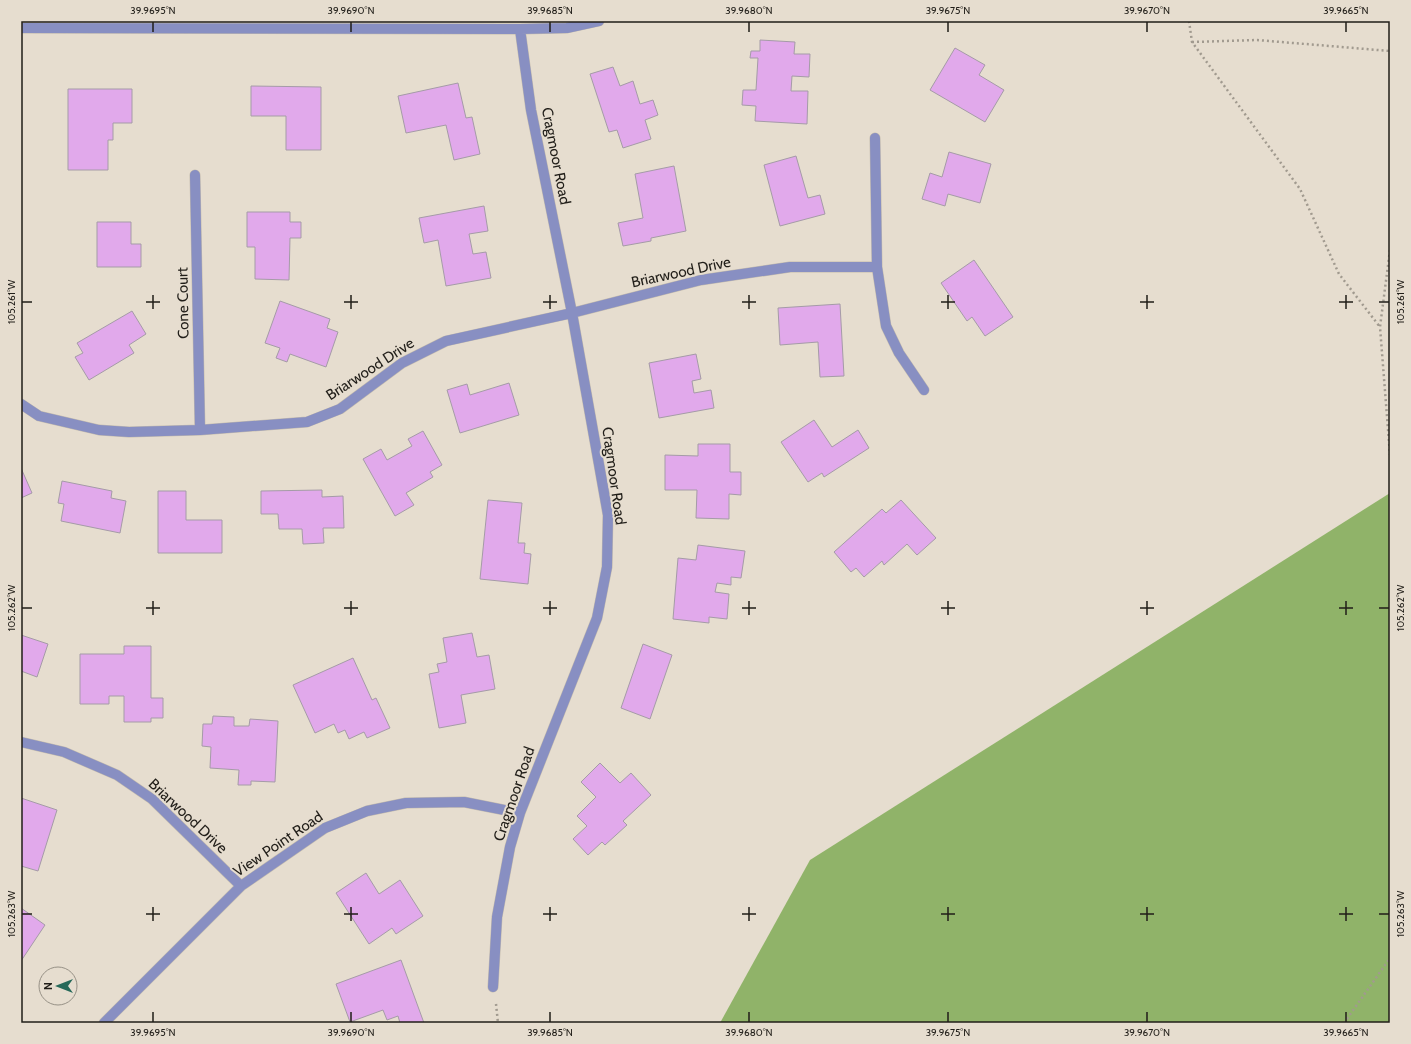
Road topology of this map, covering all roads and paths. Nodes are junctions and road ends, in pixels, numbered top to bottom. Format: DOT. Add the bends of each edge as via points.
graph roads {
  1 [pos="600,21"];
  2 [pos="1189,21"];
  3 [pos="117,25"];
  4 [pos="21,28"];
  5 [pos="520,29"];
  6 [pos="1192,42"];
  7 [pos="1390,51"];
  8 [pos="875,138"];
  9 [pos="195,175"];
  10 [pos="1390,250"];
  11 [pos="877,267"];
  12 [pos="572,313"];
  13 [pos="1380,327"];
  14 [pos="924,390"];
  15 [pos="21,404"];
  16 [pos="200,430"];
  17 [pos="1390,455"];
  18 [pos="21,742"];
  19 [pos="520,813"];
  20 [pos="240,886"];
  21 [pos="1390,958"];
  22 [pos="494,987"];
  23 [pos="104,1023"];
  24 [pos="1344,1023"];
  1 -- 5 [label="street" via="567,28"];
  2 -- 6 [label="path"];
  3 -- 4 [label="street"];
  3 -- 5 [label="street"];
  5 -- 12 [label="street, Cragmoor Road" via="531,110"];
  6 -- 7 [label="path" via="1257,40"];
  6 -- 13 [label="path" via="1300,189 1339,274"];
  8 -- 11 [label="street"];
  9 -- 16 [label="street, Cone Court"];
  10 -- 13 [label="path"];
  11 -- 12 [label="street, Briarwood Drive" via="790,267 701,280"];
  11 -- 14 [label="street" via="886,326 899,353"];
  12 -- 16 [label="street, Briarwood Drive" via="446,341 402,363 340,409 307,422"];
  12 -- 19 [label="street, Cragmoor Road" via="608,515 607,567 597,618"];
  13 -- 17 [label="path"];
  15 -- 16 [label="street, Briarwood Drive" via="39,416 98,430"];
  18 -- 20 [label="street, Briarwood Drive" via="64,752 117,775 152,799"];
  19 -- 20 [label="street, View Point Road" via="464,802 406,803 367,811 325,828"];
  19 -- 22 [label="street, Cragmoor Road" via="510,847 497,916"];
  20 -- 23 [label="street, View Point Road"];
  21 -- 24 [label="path"];
}
